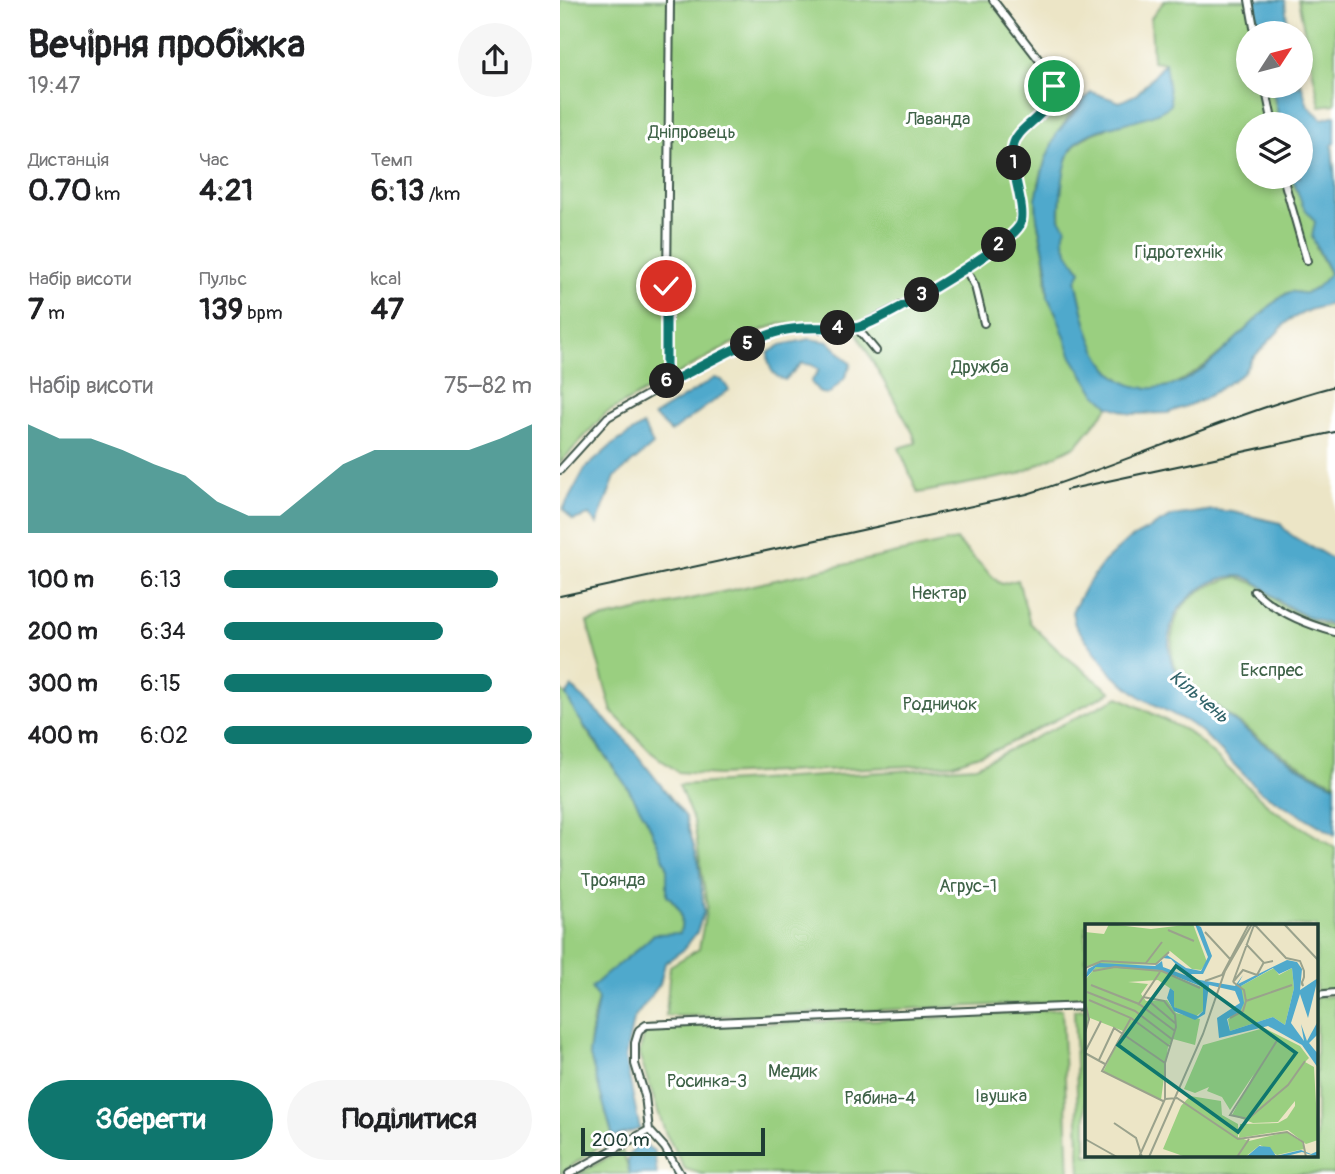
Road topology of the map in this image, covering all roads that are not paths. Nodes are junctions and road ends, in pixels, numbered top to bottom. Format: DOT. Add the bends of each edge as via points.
graph roads {
  1 [pos="670,0"];
  2 [pos="993,0"];
  3 [pos="1249,0"];
  4 [pos="1253,21"];
  5 [pos="1286,189"];
  6 [pos="1307,261"];
  7 [pos="965,268"];
  8 [pos="984,323"];
  9 [pos="857,328"];
  10 [pos="876,351"];
  11 [pos="668,383"];
  12 [pos="560,470"];
  13 [pos="1254,591"];
  14 [pos="1335,632"];
  15 [pos="1085,1006"];
  16 [pos="649,1129"];
  17 [pos="569,1174"];
  18 [pos="680,1174"];
  1 -- 11 [label="street"];
  2 -- 7 [label="street" via="1050,74 1054,86 1043,112 1013,146 1023,217 1020,226"];
  3 -- 4 [label="street"];
  5 -- 6 [label="street"];
  7 -- 8 [label="street" via="975,286"];
  7 -- 9 [label="street"];
  9 -- 10 [label="street"];
  9 -- 11 [label="street" via="776,332"];
  11 -- 12 [label="street" via="608,417"];
  13 -- 14 [label="street" via="1289,616"];
  15 -- 16 [label="street" via="646,1025 635,1043 635,1064"];
  16 -- 17 [label="street"];
  16 -- 18 [label="street"];
}
